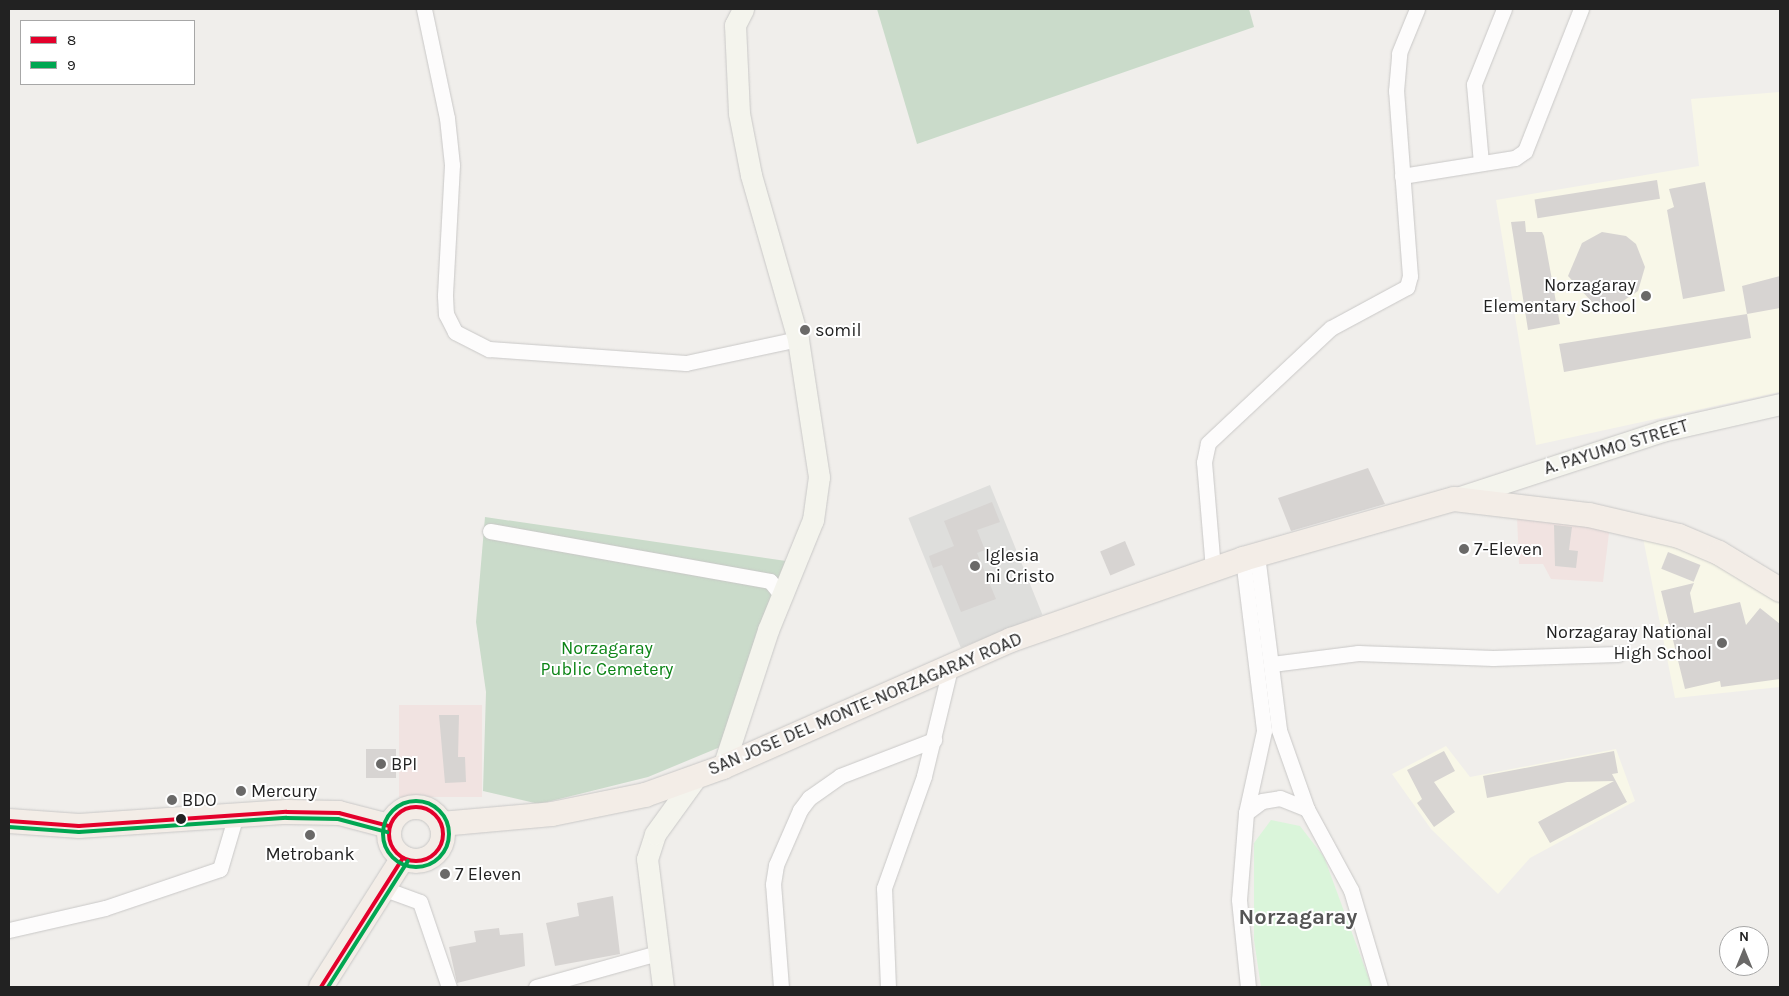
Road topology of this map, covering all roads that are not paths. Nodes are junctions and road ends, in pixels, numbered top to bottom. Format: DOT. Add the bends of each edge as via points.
graph roads {
  1 [pos="424,9"];
  2 [pos="743,9"];
  3 [pos="1417,9"];
  4 [pos="1504,9"];
  5 [pos="1581,9"];
  6 [pos="1481,163"];
  7 [pos="1402,176"];
  8 [pos="798,339"];
  9 [pos="1780,404"];
  10 [pos="1454,499"];
  11 [pos="490,531"];
  12 [pos="1250,557"];
  13 [pos="1213,569"];
  14 [pos="1780,590"];
  15 [pos="782,596"];
  16 [pos="1618,654"];
  17 [pos="951,664"];
  18 [pos="1272,664"];
  19 [pos="934,740"];
  20 [pos="724,767"];
  21 [pos="697,776"];
  22 [pos="1307,809"];
  23 [pos="1246,814"];
  24 [pos="236,816"];
  25 [pos="9,821"];
  26 [pos="441,824"];
  27 [pos="389,826"];
  28 [pos="403,858"];
  29 [pos="382,888"];
  30 [pos="9,930"];
  31 [pos="658,953"];
  32 [pos="559,986"];
  33 [pos="321,987"];
  34 [pos="449,987"];
  35 [pos="536,987"];
  36 [pos="663,987"];
  37 [pos="781,987"];
  38 [pos="888,987"];
  39 [pos="1248,987"];
  40 [pos="1380,987"];
  1 -- 8 [label="street" via="451,156 453,203 445,296 449,324 455,332 489,349 686,363"];
  2 -- 8 [label="street" via="735,25 739,114 751,175"];
  3 -- 7 [label="street" via="1399,53 1396,91"];
  4 -- 6 [label="street" via="1474,84"];
  5 -- 6 [label="street" via="1525,150 1515,158"];
  6 -- 7 [label="street"];
  7 -- 13 [label="street" via="1410,276 1407,287 1330,328 1208,443 1204,462"];
  8 -- 15 [label="street" via="817,448 819,496"];
  9 -- 10 [label="street, A. PAYUMO STREET" via="1662,431"];
  10 -- 12 [label="main road, SAN JOSE DEL MONTE-NORZAGARAY ROAD"];
  10 -- 14 [label="main road" via="1589,515 1679,536 1720,553"];
  11 -- 15 [label="street" via="770,582"];
  12 -- 13 [label="main road, SAN JOSE DEL MONTE-NORZAGARAY ROAD"];
  12 -- 18 [label="street"];
  12 -- 23 [label="street" via="1264,731"];
  13 -- 17 [label="main road, SAN JOSE DEL MONTE-NORZAGARAY ROAD"];
  15 -- 20 [label="street"];
  16 -- 18 [label="street" via="1493,658 1358,653"];
  17 -- 19 [label="street"];
  17 -- 20 [label="main road, SAN JOSE DEL MONTE-NORZAGARAY ROAD"];
  18 -- 22 [label="street" via="1279,730"];
  19 -- 37 [label="street" via="840,776 809,798 800,810 776,865 774,884"];
  19 -- 38 [label="street" via="884,888"];
  20 -- 21 [label="main road, SAN JOSE DEL MONTE-NORZAGARAY ROAD"];
  21 -- 26 [label="main road, SAN JOSE DEL MONTE-NORZAGARAY ROAD" via="590,809"];
  21 -- 31 [label="street" via="649,848"];
  22 -- 23 [label="street" via="1280,798 1262,801"];
  22 -- 40 [label="street" via="1351,890"];
  23 -- 39 [label="street" via="1239,900"];
  24 -- 25 [label="main road" via="79,826"];
  24 -- 27 [label="main road" via="338,814"];
  24 -- 30 [label="street" via="220,869 105,908"];
  26 -- 27 [label="main road" via="429,810 413,807 399,812"];
  26 -- 28 [label="main road" via="442,842 432,856 417,861"];
  27 -- 28 [label="main road" via="390,844"];
  28 -- 29 [label="main road"];
  29 -- 33 [label="main road"];
  29 -- 34 [label="street" via="420,902"];
  31 -- 32 [label="street"];
  31 -- 36 [label="street"];
  32 -- 35 [label="street"];
}
